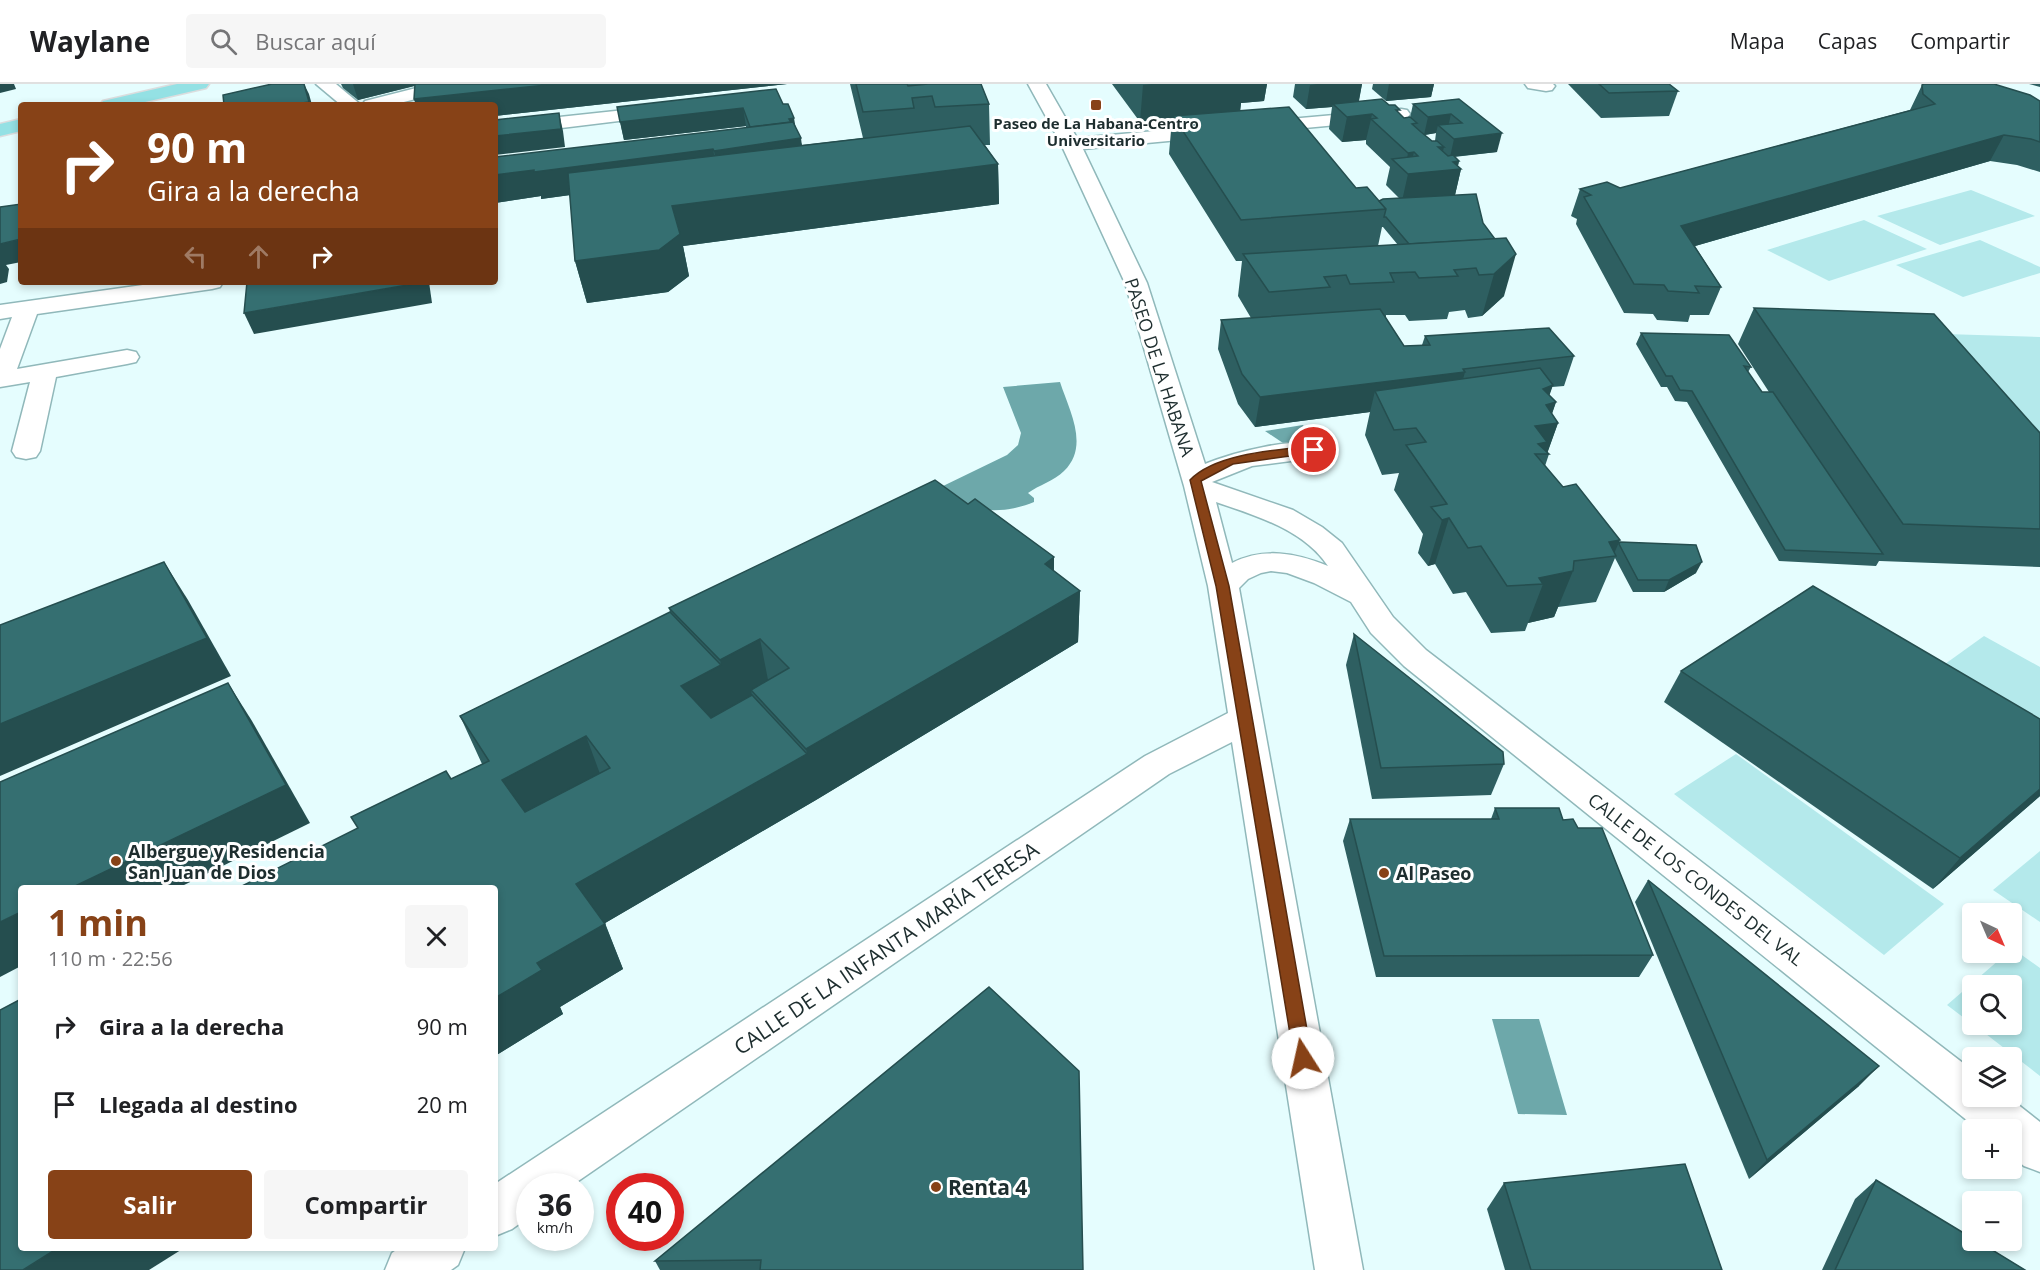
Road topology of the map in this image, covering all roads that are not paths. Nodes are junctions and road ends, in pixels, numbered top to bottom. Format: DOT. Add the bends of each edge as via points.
graph roads {
  1 [pos="200,84"];
  2 [pos="325,84"];
  3 [pos="453,84"];
  4 [pos="1037,84"];
  5 [pos="1365,96"];
  6 [pos="122,102"];
  7 [pos="348,102"];
  8 [pos="383,102"];
  9 [pos="681,109"];
  10 [pos="18,126"];
  11 [pos="0,130"];
  12 [pos="498,130"];
  13 [pos="1071,144"];
  14 [pos="191,285"];
  15 [pos="27,308"];
  16 [pos="0,312"];
  17 [pos="127,357"];
  18 [pos="45,372"];
  19 [pos="1314,450"];
  20 [pos="26,451"];
  21 [pos="1197,483"];
  22 [pos="1223,586"];
  23 [pos="1362,596"];
  24 [pos="1246,719"];
  25 [pos="2040,1150"];
  26 [pos="552,1173"];
  27 [pos="516,1197"];
  28 [pos="498,1210"];
  29 [pos="437,1251"];
  30 [pos="409,1270"];
  31 [pos="1339,1270"];
  1 -- 6 [label="main road"];
  2 -- 7 [label="street"];
  3 -- 8 [label="street"];
  4 -- 13 [label="street, PASEO DE LA HABANA"];
  5 -- 13 [label="street" via="1394,115"];
  9 -- 12 [label="street"];
  10 -- 11 [label="main road"];
  13 -- 21 [label="street, PASEO DE LA HABANA" via="1136,283"];
  14 -- 15 [label="street"];
  15 -- 16 [label="street"];
  15 -- 18 [label="street" via="1,380"];
  17 -- 18 [label="street"];
  18 -- 20 [label="street"];
  19 -- 21 [label="street" via="1229,462"];
  21 -- 22 [label="street, PASEO DE LA HABANA"];
  21 -- 23 [label="street, CALLE DE LOS CONDES DEL VAL" via="1283,516 1312,533 1332,550"];
  22 -- 23 [label="street, CALLE DE LOS CONDES DEL VAL" via="1244,567 1288,562 1309,568"];
  22 -- 24 [label="street, PASEO DE LA HABANA"];
  23 -- 25 [label="street, CALLE DE LOS CONDES DEL VAL" via="1382,625 1415,658"];
  24 -- 26 [label="street, CALLE DE LA INFANTA MARÍA TERESA" via="1157,765"];
  24 -- 31 [label="street, PASEO DE LA HABANA"];
  27 -- 28 [label="street, CALLE DE LA INFANTA MARÍA TERESA"];
  29 -- 30 [label="street"];
}
